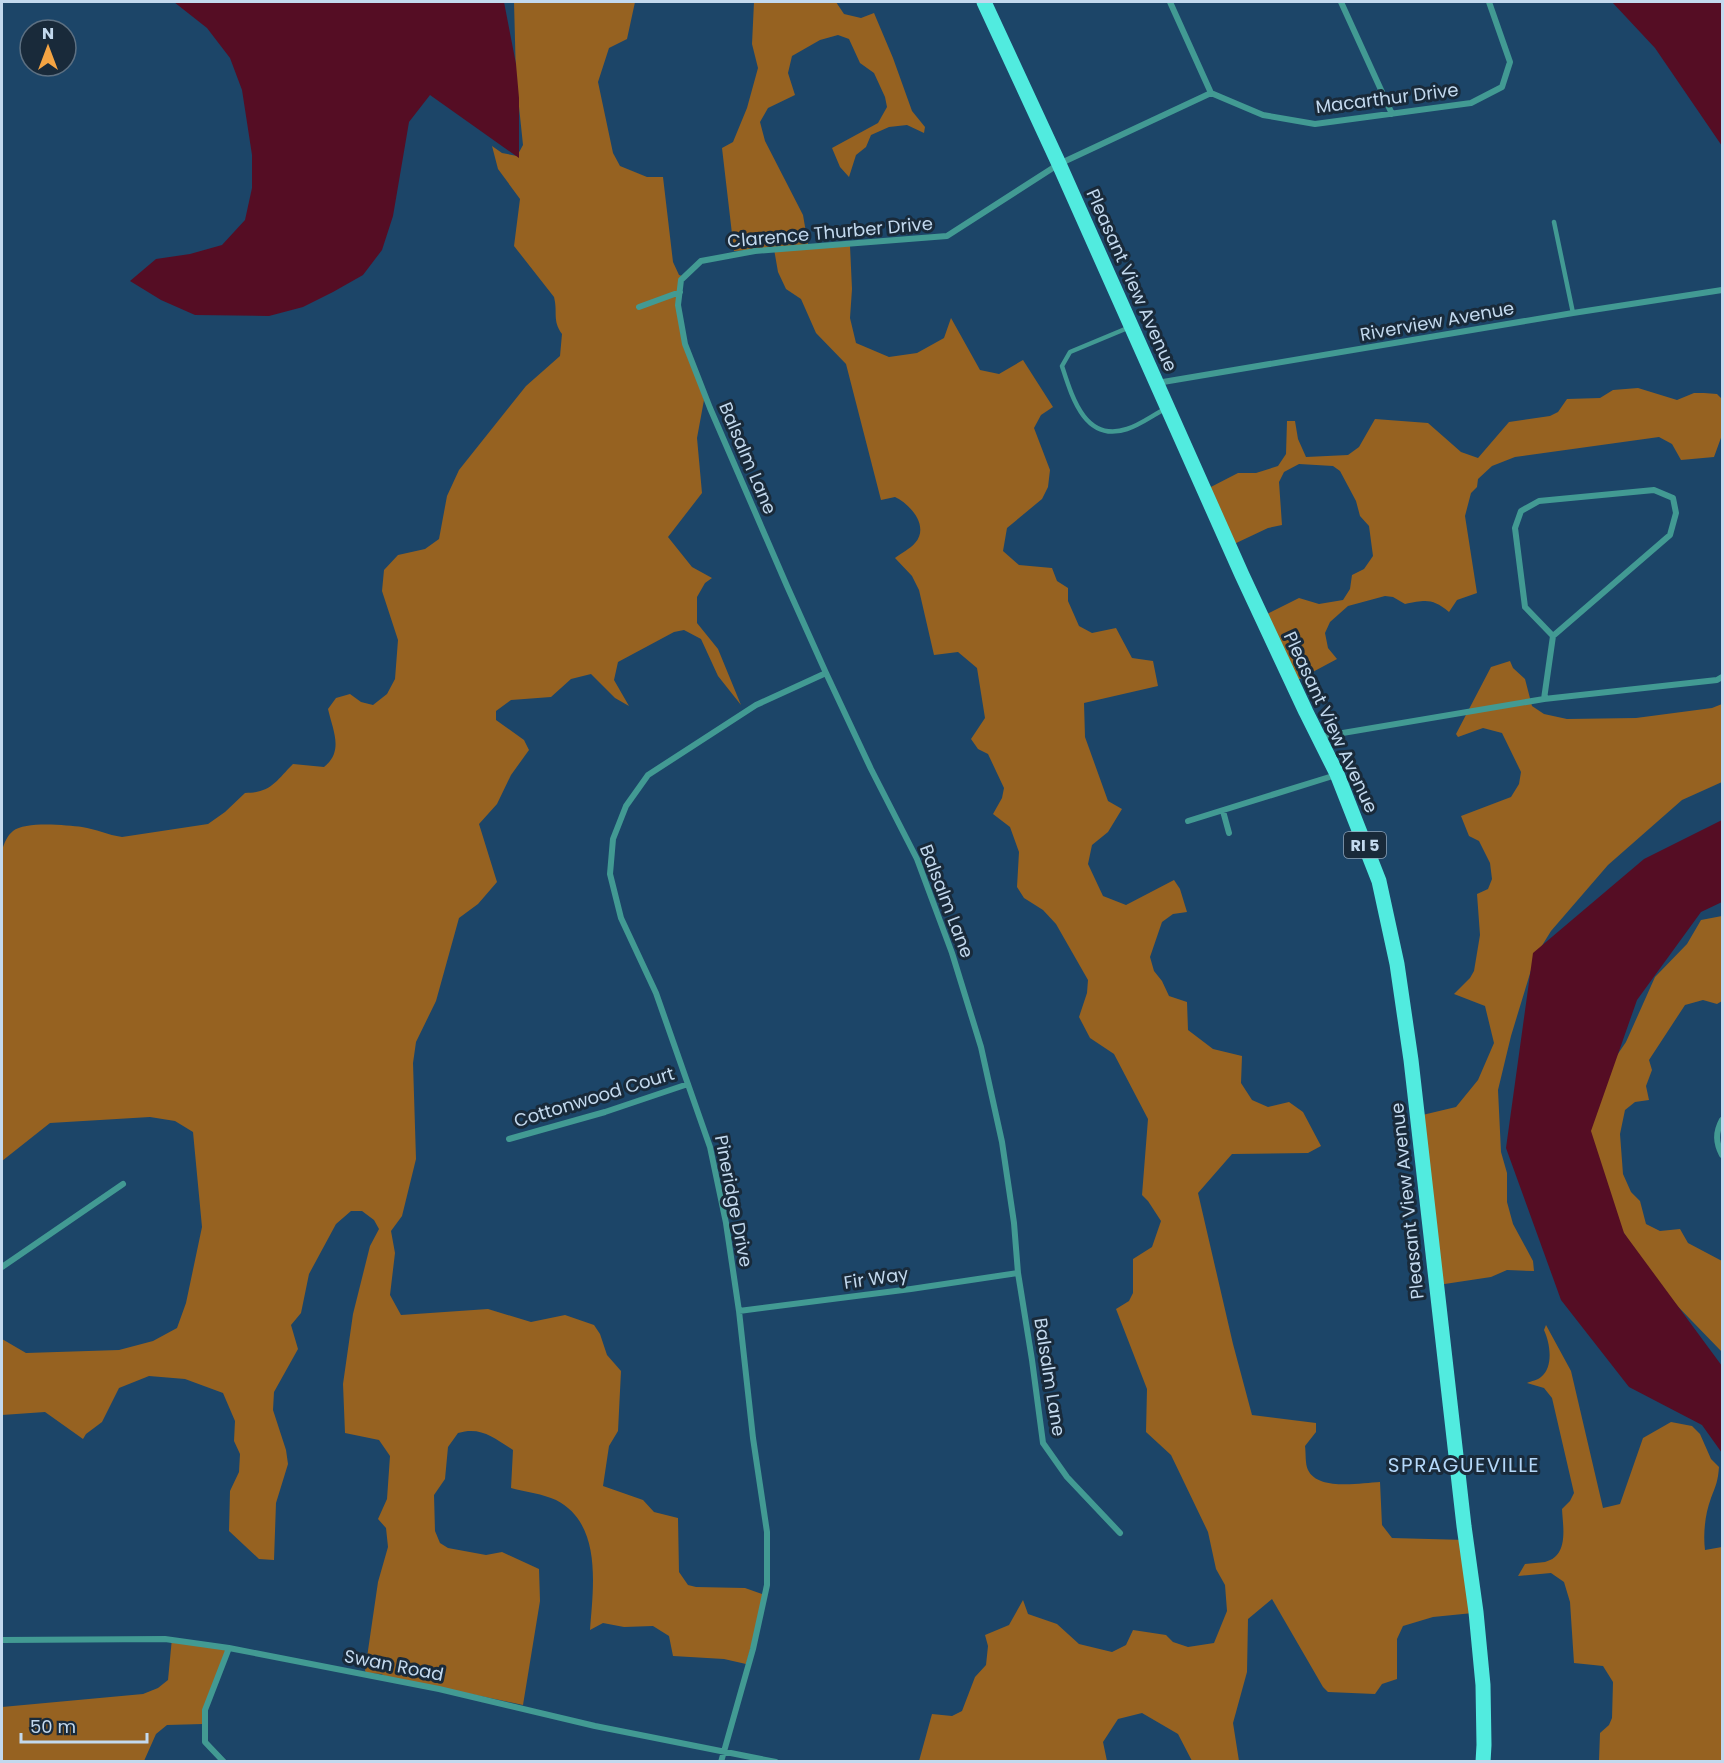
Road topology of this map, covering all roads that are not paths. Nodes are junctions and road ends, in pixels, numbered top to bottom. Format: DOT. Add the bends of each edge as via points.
graph roads {
  1 [pos="984,2"];
  2 [pos="1170,2"];
  3 [pos="1341,2"];
  4 [pos="1489,2"];
  5 [pos="1211,93"];
  6 [pos="1392,114"];
  7 [pos="1059,164"];
  8 [pos="1554,222"];
  9 [pos="1722,290"];
  10 [pos="680,292"];
  11 [pos="639,307"];
  12 [pos="1573,313"];
  13 [pos="1131,327"];
  14 [pos="1156,383"];
  15 [pos="1167,408"];
  16 [pos="1553,636"];
  17 [pos="826,674"];
  18 [pos="1722,677"];
  19 [pos="1544,699"];
  20 [pos="1318,737"];
  21 [pos="1337,774"];
  22 [pos="1223,811"];
  23 [pos="1188,821"];
  24 [pos="1229,833"];
  25 [pos="688,1084"];
  26 [pos="1722,1120"];
  27 [pos="509,1139"];
  28 [pos="1722,1155"];
  29 [pos="123,1184"];
  30 [pos="2,1267"];
  31 [pos="1018,1273"];
  32 [pos="739,1311"];
  33 [pos="1119,1533"];
  34 [pos="2,1640"];
  35 [pos="229,1648"];
  36 [pos="724,1750"];
  37 [pos="224,1761"];
  38 [pos="721,1761"];
  39 [pos="776,1761"];
  40 [pos="1483,1761"];
  1 -- 7 [label="main road, Pleasant View Avenue / RI 5"];
  2 -- 5 [label="street"];
  3 -- 6 [label="street"];
  4 -- 6 [label="street, Macarthur Drive" via="1510,62 1502,87 1471,103"];
  5 -- 6 [label="street, Macarthur Drive" via="1263,115 1315,124"];
  5 -- 7 [label="street"];
  7 -- 10 [label="street, Clarence Thurber Drive" via="947,236 755,251 701,261 681,280"];
  7 -- 13 [label="main road, Pleasant View Avenue / RI 5"];
  8 -- 12 [label="lane"];
  9 -- 12 [label="street, Riverview Avenue"];
  10 -- 11 [label="street"];
  10 -- 17 [label="street, Balsalm Lane" via="678,304 685,344"];
  12 -- 14 [label="street, Riverview Avenue"];
  13 -- 14 [label="main road, Pleasant View Avenue / RI 5"];
  13 -- 15 [label="lane" via="1070,351 1062,366 1071,395 1090,424 1105,432 1127,429"];
  14 -- 15 [label="main road, Pleasant View Avenue / RI 5"];
  15 -- 20 [label="main road, Pleasant View Avenue / RI 5"];
  16 -- 16 [label="street" via="1525,607 1515,528 1521,511 1539,501 1654,490 1673,498 1676,513 1670,535"];
  16 -- 19 [label="street"];
  17 -- 25 [label="street, Pineridge Drive" via="756,705 648,775 626,806 613,839 610,874 621,918 656,993"];
  17 -- 31 [label="street, Balsalm Lane" via="917,859 952,953 981,1047 1002,1142"];
  18 -- 19 [label="street"];
  19 -- 20 [label="street"];
  20 -- 21 [label="main road, Pleasant View Avenue / RI 5"];
  21 -- 22 [label="street"];
  21 -- 40 [label="main road, Pleasant View Avenue / RI 5" via="1380,881 1397,964 1476,1612 1483,1685"];
  22 -- 23 [label="street"];
  22 -- 24 [label="street"];
  25 -- 27 [label="street, Cottonwood Court"];
  25 -- 32 [label="street, Pineridge Drive" via="710,1147"];
  26 -- 28 [label="street" via="1717,1136"];
  29 -- 30 [label="street"];
  31 -- 32 [label="street, Fir Way"];
  31 -- 33 [label="street, Balsalm Lane" via="1043,1443 1067,1477"];
  32 -- 36 [label="street, Pineridge Drive" via="767,1532 767,1585"];
  34 -- 35 [label="street, Swan Road" via="165,1639"];
  35 -- 36 [label="street, Swan Road"];
  35 -- 37 [label="street" via="205,1710 205,1742"];
  36 -- 38 [label="street, Pineridge Drive"];
  36 -- 39 [label="street, Swan Road"];
}
